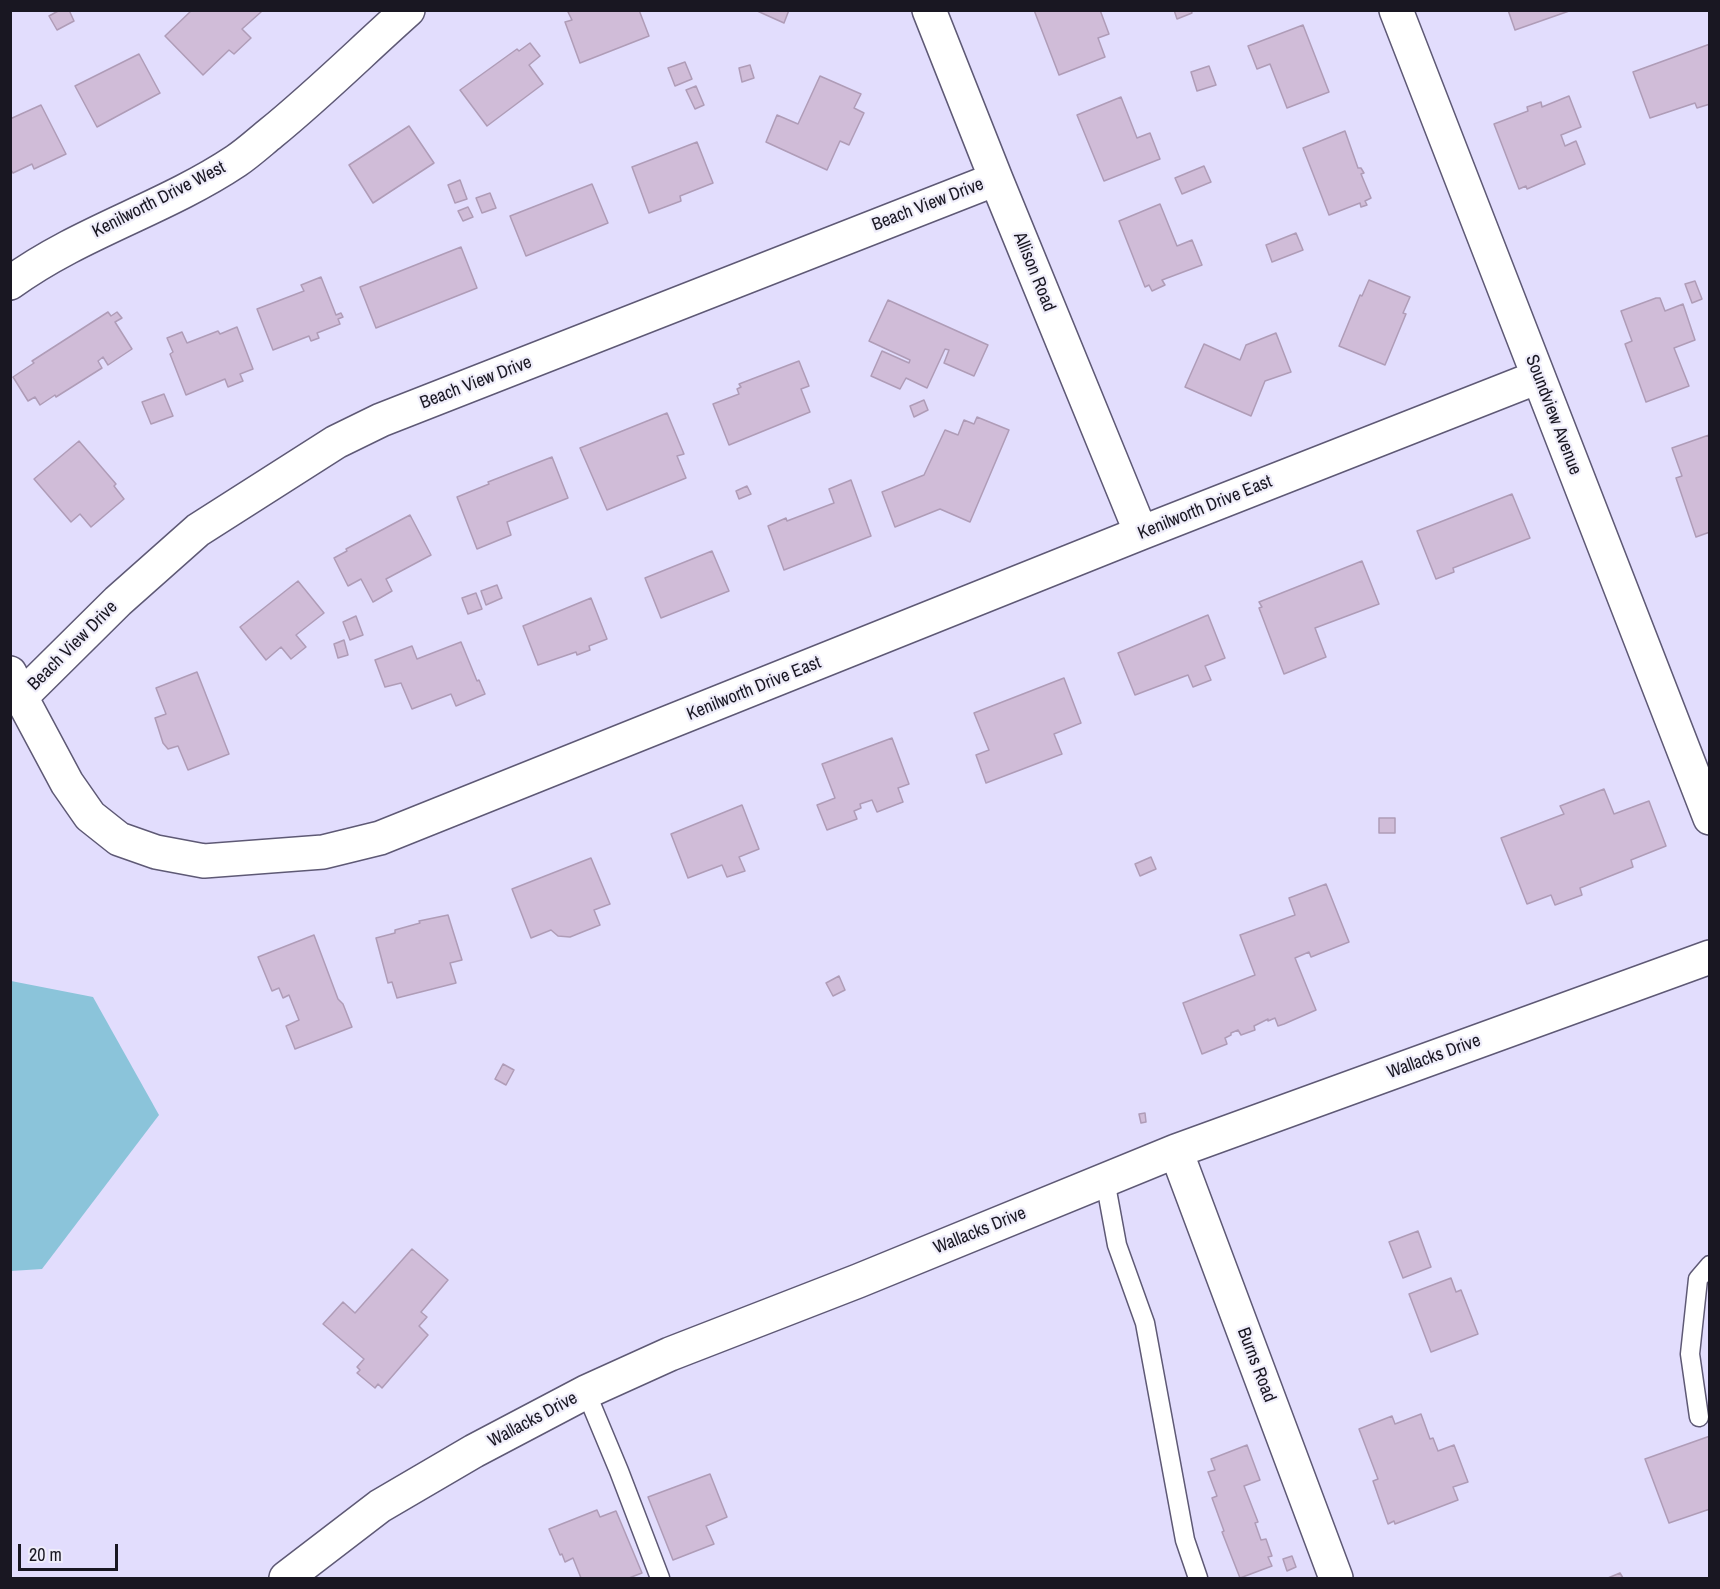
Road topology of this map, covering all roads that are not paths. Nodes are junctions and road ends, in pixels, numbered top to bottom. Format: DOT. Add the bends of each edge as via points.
graph roads {
  1 [pos="408,10"];
  2 [pos="930,10"];
  3 [pos="1396,10"];
  4 [pos="996,179"];
  5 [pos="10,283"];
  6 [pos="1538,377"];
  7 [pos="1141,533"];
  8 [pos="16,685"];
  9 [pos="1701,770"];
  10 [pos="1710,819"];
  11 [pos="1710,957"];
  12 [pos="1176,1151"];
  13 [pos="1105,1180"];
  14 [pos="1710,1265"];
  15 [pos="586,1392"];
  16 [pos="1699,1417"];
  17 [pos="286,1578"];
  18 [pos="660,1578"];
  19 [pos="1198,1578"];
  20 [pos="1336,1578"];
  1 -- 5 [label="street, Kenilworth Drive West" via="302,108 236,161 78,241"];
  2 -- 4 [label="street, Allison Road"];
  3 -- 6 [label="street, Soundview Avenue"];
  4 -- 7 [label="street, Allison Road"];
  4 -- 8 [label="street, Beach View Drive" via="381,420 336,442 198,530"];
  6 -- 7 [label="street, Kenilworth Drive East"];
  6 -- 9 [label="street, Soundview Avenue"];
  7 -- 8 [label="street, Kenilworth Drive East" via="380,838 323,852 204,861 156,852 119,839 90,816 67,783"];
  9 -- 10 [label="street, Soundview Avenue"];
  11 -- 12 [label="street, Wallacks Drive"];
  12 -- 13 [label="street, Wallacks Drive"];
  12 -- 20 [label="street, Burns Road"];
  13 -- 15 [label="street, Wallacks Drive" via="670,1354"];
  13 -- 19 [label="lane" via="1117,1245 1145,1323 1185,1540"];
  14 -- 16 [label="lane" via="1698,1279 1690,1354"];
  15 -- 17 [label="street, Wallacks Drive" via="380,1506"];
  15 -- 18 [label="lane"];
}
